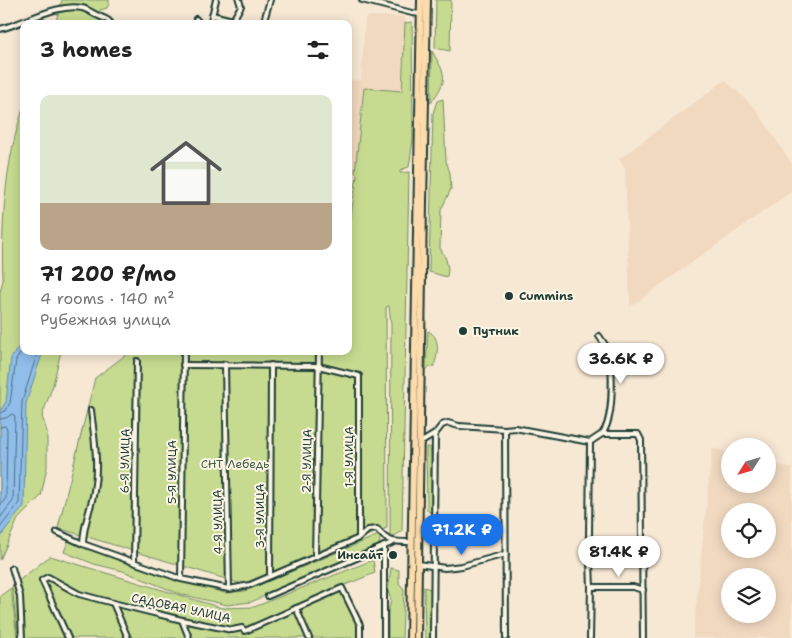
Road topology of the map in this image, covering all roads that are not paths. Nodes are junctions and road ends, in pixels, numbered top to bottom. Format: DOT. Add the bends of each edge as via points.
graph roads {
  1 [pos="216,0"];
  2 [pos="239,0"];
  3 [pos="270,0"];
  4 [pos="362,0"];
  5 [pos="421,0"];
  6 [pos="427,0"];
  7 [pos="421,14"];
  8 [pos="212,15"];
  9 [pos="29,20"];
  10 [pos="109,20"];
  11 [pos="211,20"];
  12 [pos="264,20"];
  13 [pos="20,24"];
  14 [pos="0,29"];
  15 [pos="417,260"];
  16 [pos="421,302"];
  17 [pos="416,333"];
  18 [pos="599,336"];
  19 [pos="184,355"];
  20 [pos="319,355"];
  21 [pos="137,361"];
  22 [pos="225,364"];
  23 [pos="183,365"];
  24 [pos="271,365"];
  25 [pos="318,366"];
  26 [pos="420,375"];
  27 [pos="91,410"];
  28 [pos="505,429"];
  29 [pos="435,434"];
  30 [pos="602,434"];
  31 [pos="590,442"];
  32 [pos="420,443"];
  33 [pos="57,532"];
  34 [pos="359,538"];
  35 [pos="394,542"];
  36 [pos="413,542"];
  37 [pos="83,544"];
  38 [pos="384,546"];
  39 [pos="506,554"];
  40 [pos="315,557"];
  41 [pos="134,562"];
  42 [pos="418,564"];
  43 [pos="434,566"];
  44 [pos="12,568"];
  45 [pos="270,576"];
  46 [pos="181,579"];
  47 [pos="591,587"];
  48 [pos="229,589"];
  49 [pos="643,590"];
  50 [pos="268,596"];
  51 [pos="113,603"];
  52 [pos="296,608"];
  53 [pos="182,620"];
  54 [pos="242,628"];
  55 [pos="22,638"];
  56 [pos="68,638"];
  57 [pos="128,638"];
  58 [pos="189,638"];
  59 [pos="247,638"];
  60 [pos="309,638"];
  61 [pos="360,638"];
  62 [pos="384,638"];
  63 [pos="410,638"];
  64 [pos="417,638"];
  65 [pos="433,638"];
  66 [pos="506,638"];
  67 [pos="590,638"];
  68 [pos="643,638"];
  1 -- 8 [label="street"];
  2 -- 8 [label="street" via="241,6 233,20"];
  3 -- 12 [label="street"];
  4 -- 7 [label="street"];
  5 -- 7 [label="highway"];
  6 -- 16 [label="highway"];
  7 -- 15 [label="highway"];
  8 -- 11 [label="street"];
  9 -- 10 [label="street" via="50,10 68,7 88,10"];
  13 -- 14 [label="street"];
  15 -- 16 [label="highway"];
  15 -- 17 [label="highway"];
  16 -- 26 [label="highway"];
  17 -- 26 [label="highway" via="417,374 418,377"];
  17 -- 36 [label="highway"];
  18 -- 30 [label="street" via="612,360 609,412"];
  19 -- 23 [label="street, 5-Я УЛИЦА"];
  20 -- 25 [label="street, 2-Я УЛИЦА"];
  21 -- 41 [label="street, 6-Я УЛИЦА"];
  22 -- 23 [label="street"];
  22 -- 24 [label="street"];
  22 -- 48 [label="street, 4-Я УЛИЦА"];
  23 -- 46 [label="street, 5-Я УЛИЦА"];
  24 -- 25 [label="street"];
  24 -- 45 [label="street, 3-Я УЛИЦА"];
  25 -- 34 [label="street, 1-Я УЛИЦА" via="360,376"];
  25 -- 40 [label="street, 2-Я УЛИЦА"];
  26 -- 32 [label="highway"];
  27 -- 37 [label="street" via="98,460"];
  28 -- 29 [label="street" via="448,423"];
  28 -- 31 [label="street" via="515,428"];
  28 -- 39 [label="street"];
  29 -- 32 [label="street"];
  29 -- 43 [label="street"];
  30 -- 31 [label="street"];
  30 -- 49 [label="street" via="638,434 642,440"];
  31 -- 47 [label="street"];
  32 -- 42 [label="highway"];
  33 -- 37 [label="street"];
  34 -- 35 [label="street" via="368,530 377,528 384,538"];
  34 -- 40 [label="street"];
  35 -- 36 [label="street"];
  35 -- 38 [label="street"];
  36 -- 63 [label="highway"];
  37 -- 41 [label="street"];
  38 -- 50 [label="street"];
  38 -- 62 [label="street"];
  39 -- 43 [label="street" via="462,566"];
  39 -- 66 [label="street"];
  40 -- 45 [label="street"];
  41 -- 46 [label="street"];
  42 -- 43 [label="street"];
  42 -- 64 [label="highway"];
  43 -- 65 [label="street"];
  44 -- 55 [label="street" via="20,596"];
  45 -- 48 [label="street" via="250,585"];
  46 -- 48 [label="street"];
  47 -- 49 [label="street"];
  47 -- 67 [label="street"];
  49 -- 68 [label="street"];
  51 -- 53 [label="street, САДОВАЯ УЛИЦА"];
  51 -- 56 [label="street, САДОВАЯ УЛИЦА" via="79,594 48,577 42,580"];
  51 -- 57 [label="street"];
  52 -- 54 [label="street, САДОВАЯ УЛИЦА" via="245,631"];
  52 -- 60 [label="street"];
  52 -- 61 [label="street, САДОВАЯ УЛИЦА" via="342,588 360,625"];
  53 -- 54 [label="street, САДОВАЯ УЛИЦА" via="232,630"];
  53 -- 58 [label="street"];
  54 -- 59 [label="street"];
}
